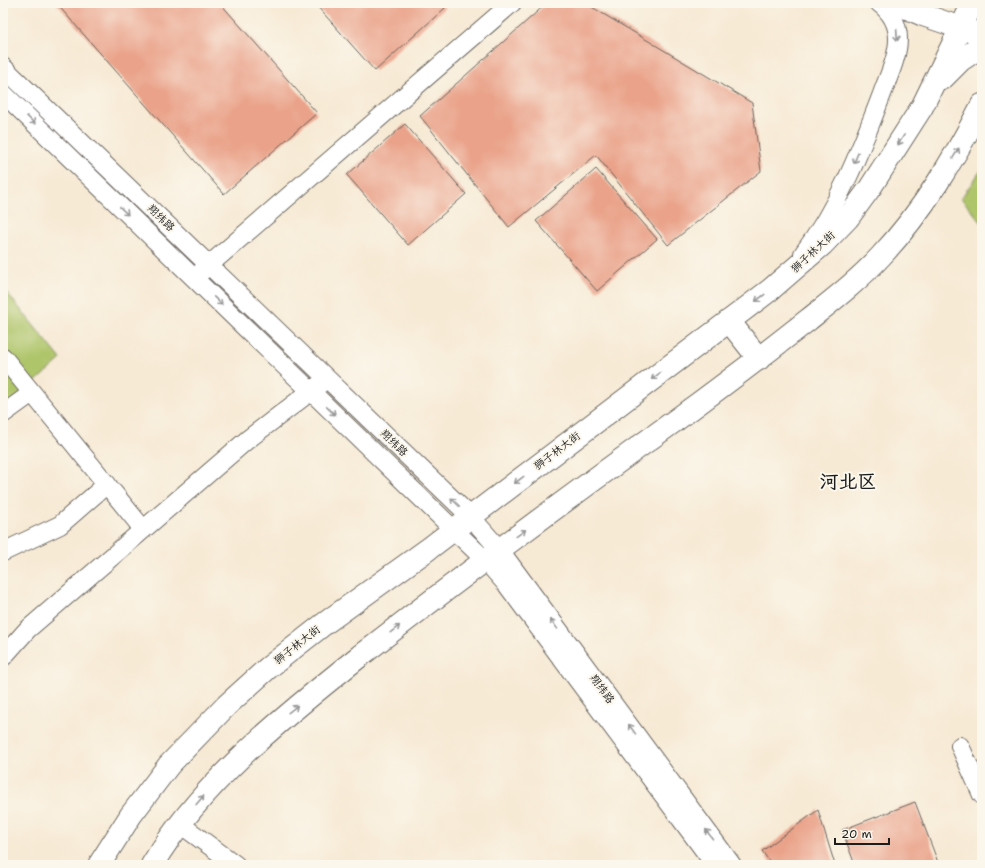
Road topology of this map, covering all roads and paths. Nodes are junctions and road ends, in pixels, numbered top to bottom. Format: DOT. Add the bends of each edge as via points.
graph roads {
  1 [pos="512,3"];
  2 [pos="879,3"];
  3 [pos="895,3"];
  4 [pos="972,6"];
  5 [pos="961,28"];
  6 [pos="982,35"];
  7 [pos="982,46"];
  8 [pos="3,67"];
  9 [pos="3,93"];
  10 [pos="982,105"];
  11 [pos="922,107"];
  12 [pos="982,138"];
  13 [pos="921,210"];
  14 [pos="210,265"];
  15 [pos="194,278"];
  16 [pos="785,278"];
  17 [pos="728,321"];
  18 [pos="3,357"];
  19 [pos="759,359"];
  20 [pos="328,378"];
  21 [pos="310,391"];
  22 [pos="32,393"];
  23 [pos="3,414"];
  24 [pos="107,484"];
  25 [pos="462,523"];
  26 [pos="143,530"];
  27 [pos="3,552"];
  28 [pos="492,554"];
  29 [pos="3,656"];
  30 [pos="960,746"];
  31 [pos="982,795"];
  32 [pos="180,824"];
  33 [pos="99,865"];
  34 [pos="152,865"];
  35 [pos="236,865"];
  36 [pos="715,865"];
  37 [pos="732,865"];
  1 -- 14 [label="street"];
  2 -- 16 [label="street, one-way" via="896,20 898,39 894,62 852,169 815,238"];
  3 -- 5 [label="main road"];
  4 -- 5 [label="main road, 狮子林大街"];
  5 -- 6 [label="main road"];
  5 -- 11 [label="main road, 狮子林大街"];
  7 -- 11 [label="main road" via="961,60 946,75"];
  8 -- 14 [label="street, 翔纬路"];
  9 -- 15 [label="street, 翔纬路, one-way"];
  13 -- 10 [label="main road, one-way" via="958,151"];
  11 -- 16 [label="main road, 狮子林大街, one-way" via="848,218 822,246"];
  12 -- 13 [label="main road" via="961,174 943,194"];
  13 -- 19 [label="main road" via="857,280"];
  14 -- 15 [label="street"];
  14 -- 20 [label="street, 翔纬路"];
  15 -- 21 [label="street, 翔纬路, one-way"];
  16 -- 17 [label="main road, 狮子林大街, one-way"];
  17 -- 19 [label="main road"];
  17 -- 25 [label="main road, 狮子林大街, one-way"];
  18 -- 22 [label="street"];
  28 -- 19 [label="main road, one-way"];
  20 -- 21 [label="street"];
  25 -- 20 [label="street, 翔纬路, one-way"];
  21 -- 25 [label="street, 翔纬路, one-way"];
  21 -- 26 [label="street" via="246,440"];
  22 -- 23 [label="street"];
  22 -- 24 [label="street"];
  24 -- 26 [label="street"];
  24 -- 27 [label="street" via="60,525"];
  25 -- 28 [label="street, 翔纬路"];
  25 -- 33 [label="main road, 狮子林大街" via="324,624 268,668 227,705 169,765"];
  26 -- 29 [label="street" via="27,630"];
  32 -- 28 [label="main road, one-way" via="205,794 282,717"];
  28 -- 36 [label="street, 翔纬路" via="507,585"];
  37 -- 28 [label="street, 翔纬路, one-way"];
  30 -- 31 [label="street"];
  32 -- 34 [label="main road"];
  32 -- 35 [label="street"];
}
